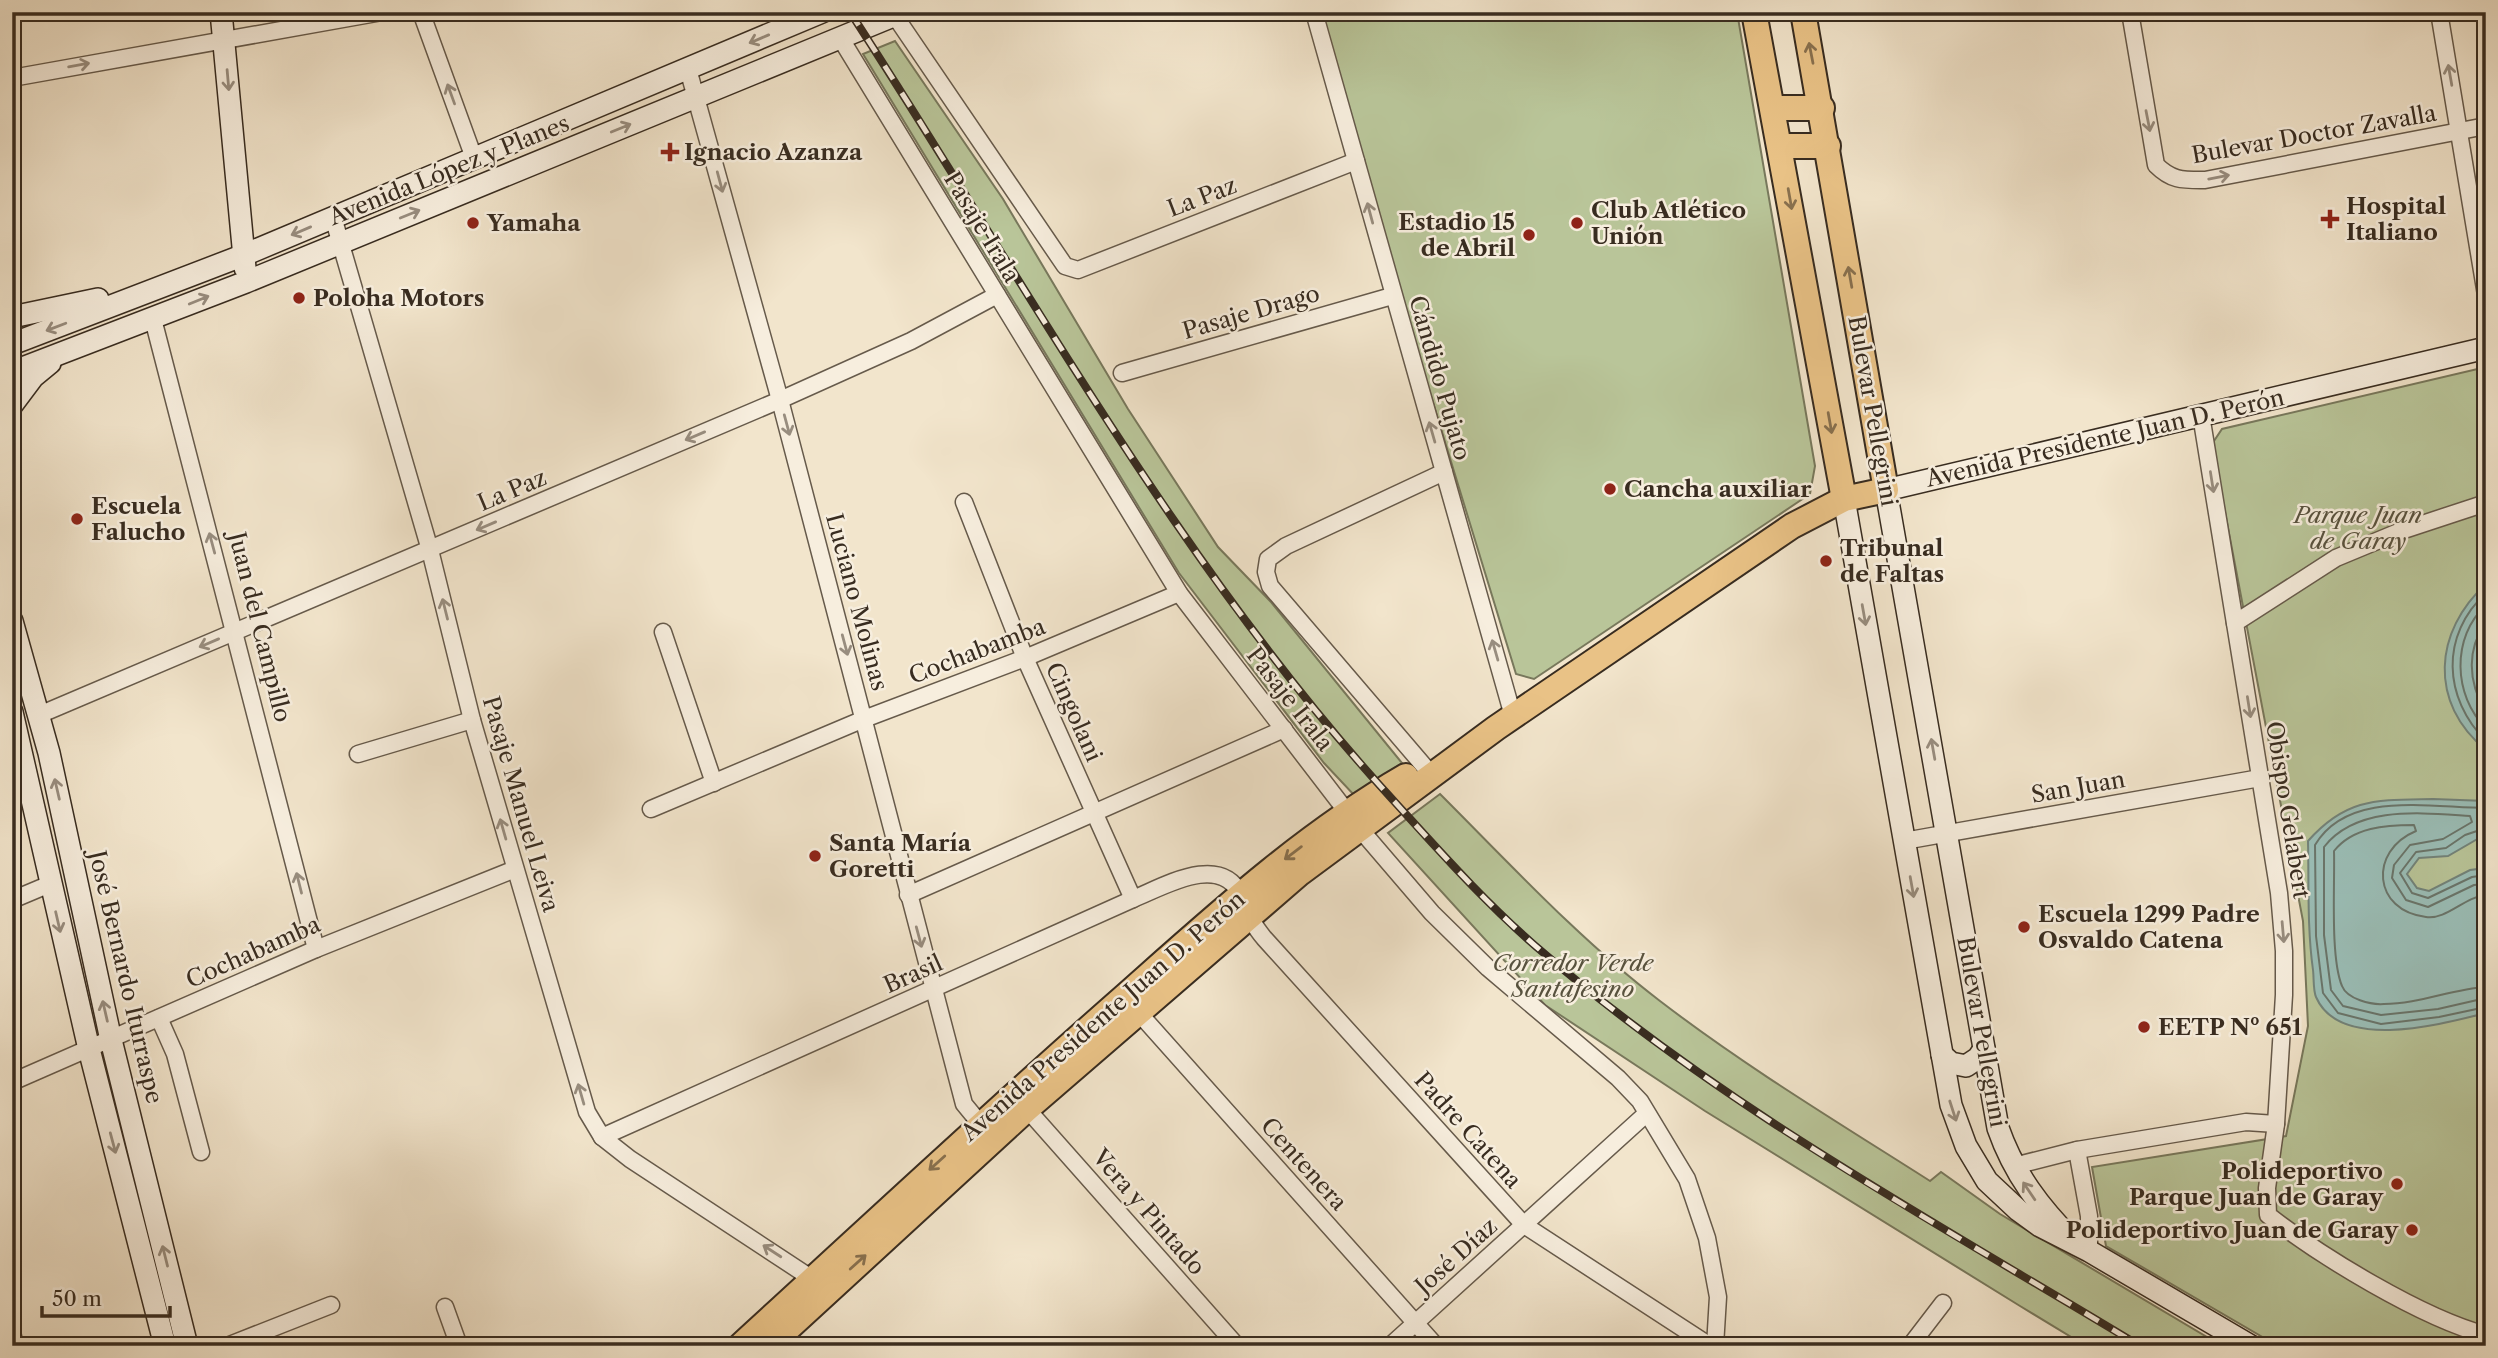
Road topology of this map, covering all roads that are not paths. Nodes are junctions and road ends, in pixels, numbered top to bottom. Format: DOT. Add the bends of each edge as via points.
graph roads {
  1 [pos="221,12"];
  2 [pos="382,12"];
  3 [pos="421,12"];
  4 [pos="822,12"];
  5 [pos="1314,12"];
  6 [pos="1754,12"];
  7 [pos="1803,12"];
  8 [pos="2130,12"];
  9 [pos="2439,12"];
  10 [pos="899,14"];
  11 [pos="224,39"];
  12 [pos="841,39"];
  13 [pos="688,69"];
  14 [pos="12,78"];
  15 [pos="697,97"];
  16 [pos="1774,108"];
  17 [pos="1822,108"];
  18 [pos="2486,126"];
  19 [pos="2460,131"];
  20 [pos="1780,146"];
  21 [pos="1828,146"];
  22 [pos="474,158"];
  23 [pos="1356,161"];
  24 [pos="333,217"];
  25 [pos="342,242"];
  26 [pos="244,255"];
  27 [pos="1065,266"];
  28 [pos="188,276"];
  29 [pos="246,282"];
  30 [pos="997,295"];
  31 [pos="2486,295"];
  32 [pos="1392,296"];
  33 [pos="12,317"];
  34 [pos="153,318"];
  35 [pos="12,344"];
  36 [pos="2486,348"];
  37 [pos="67,351"];
  38 [pos="12,372"];
  39 [pos="1122,373"];
  40 [pos="780,400"];
  41 [pos="12,405"];
  42 [pos="2201,415"];
  43 [pos="1444,472"];
  44 [pos="1886,490"];
  45 [pos="1844,499"];
  46 [pos="964,502"];
  47 [pos="2486,503"];
  48 [pos="430,550"];
  49 [pos="1179,593"];
  50 [pos="12,621"];
  51 [pos="2235,623"];
  52 [pos="235,632"];
  53 [pos="663,632"];
  54 [pos="1025,658"];
  55 [pos="12,712"];
  56 [pos="39,715"];
  57 [pos="864,719"];
  58 [pos="472,720"];
  59 [pos="1505,722"];
  60 [pos="1284,729"];
  61 [pos="358,754"];
  62 [pos="1424,766"];
  63 [pos="2260,778"];
  64 [pos="714,783"];
  65 [pos="651,809"];
  66 [pos="1096,815"];
  67 [pos="1354,820"];
  68 [pos="1948,833"];
  69 [pos="1904,841"];
  70 [pos="515,869"];
  71 [pos="50,884"];
  72 [pos="908,895"];
  73 [pos="1133,899"];
  74 [pos="12,900"];
  75 [pos="1244,905"];
  76 [pos="316,949"];
  77 [pos="933,990"];
  78 [pos="1138,1012"];
  79 [pos="159,1018"];
  80 [pos="111,1040"];
  81 [pos="89,1049"];
  82 [pos="1984,1049"];
  83 [pos="1942,1055"];
  84 [pos="12,1082"];
  85 [pos="1027,1109"];
  86 [pos="1646,1114"];
  87 [pos="2276,1124"];
  88 [pos="987,1132"];
  89 [pos="602,1136"];
  90 [pos="2077,1150"];
  91 [pos="201,1152"];
  92 [pos="2014,1166"];
  93 [pos="1524,1225"];
  94 [pos="2082,1247"];
  95 [pos="820,1284"];
  96 [pos="1943,1303"];
  97 [pos="331,1305"];
  98 [pos="444,1307"];
  99 [pos="1416,1323"];
  100 [pos="12,1332"];
  101 [pos="2486,1335"];
  102 [pos="15,1346"];
  103 [pos="165,1346"];
  104 [pos="187,1346"];
  105 [pos="227,1346"];
  106 [pos="459,1346"];
  107 [pos="740,1346"];
  108 [pos="769,1346"];
  109 [pos="1237,1346"];
  110 [pos="1390,1346"];
  111 [pos="1436,1346"];
  112 [pos="1712,1346"];
  113 [pos="1910,1346"];
  114 [pos="2251,1346"];
  1 -- 11 [label="main road"];
  2 -- 11 [label="street"];
  22 -- 3 [label="street, one-way"];
  4 -- 13 [label="main road, Avenida López y Planes, one-way"];
  5 -- 23 [label="street, Cándido Pujato"];
  6 -- 16 [label="main road, Bulevar Pellegrini"];
  17 -- 7 [label="main road, Bulevar Pellegrini, one-way"];
  8 -- 19 [label="street, Bulevar Doctor Zavalla, one-way" via="2156,165 2168,177 2205,180"];
  19 -- 9 [label="street, one-way"];
  10 -- 12 [label="main road, Avenida López y Planes"];
  10 -- 27 [label="street, Pasaje Irala"];
  14 -- 11 [label="street, one-way"];
  11 -- 26 [label="main road, one-way"];
  12 -- 15 [label="main road, Avenida López y Planes"];
  12 -- 30 [label="street, Pasaje Irala"];
  13 -- 15 [label="street, Luciano Molinas"];
  13 -- 22 [label="main road, Avenida López y Planes"];
  25 -- 15 [label="main road, Avenida López y Planes, one-way"];
  15 -- 40 [label="street, Luciano Molinas, one-way"];
  16 -- 17 [label="main road"];
  16 -- 20 [label="main road, Bulevar Pellegrini"];
  17 -- 21 [label="main road, Bulevar Pellegrini"];
  18 -- 19 [label="street, Bulevar Doctor Zavalla"];
  19 -- 31 [label="street"];
  20 -- 21 [label="main road"];
  20 -- 45 [label="main road, Bulevar Pellegrini, one-way"];
  44 -- 21 [label="main road, Bulevar Pellegrini, one-way"];
  22 -- 24 [label="main road, Avenida López y Planes"];
  23 -- 27 [label="street, La Paz" via="1078,270"];
  32 -- 23 [label="street, Cándido Pujato, one-way"];
  24 -- 25 [label="street, Pasaje Manuel Leiva"];
  24 -- 26 [label="main road, Avenida López y Planes, one-way"];
  25 -- 29 [label="main road, Avenida López y Planes"];
  25 -- 48 [label="street, Pasaje Manuel Leiva"];
  26 -- 28 [label="main road, Avenida López y Planes"];
  26 -- 29 [label="main road"];
  28 -- 33 [label="main road"];
  28 -- 35 [label="main road, Avenida López y Planes, one-way"];
  34 -- 29 [label="main road, Avenida López y Planes, one-way"];
  30 -- 40 [label="street, La Paz" via="911,341"];
  30 -- 49 [label="street, Pasaje Irala"];
  32 -- 39 [label="street, Pasaje Drago"];
  43 -- 32 [label="street, Cándido Pujato, one-way"];
  34 -- 37 [label="main road, Avenida López y Planes"];
  52 -- 34 [label="street, Juan del Campillo, one-way"];
  36 -- 42 [label="main road, Avenida Presidente Juan D. Perón"];
  37 -- 38 [label="main road, Avenida López y Planes"];
  37 -- 41 [label="main road" via="33,377"];
  40 -- 48 [label="street, La Paz, one-way"];
  40 -- 57 [label="street, Luciano Molinas, one-way"];
  42 -- 44 [label="main road, Avenida Presidente Juan D. Perón"];
  42 -- 51 [label="street, Obispo Gelabert, one-way"];
  59 -- 43 [label="street, Cándido Pujato, one-way"];
  43 -- 62 [label="street" via="1286,546 1268,559 1266,572 1270,586"];
  44 -- 45 [label="main road, Avenida Presidente Juan D. Perón"];
  68 -- 44 [label="main road, Bulevar Pellegrini, one-way"];
  45 -- 59 [label="main road, Avenida Presidente Juan D. Perón" via="1792,526"];
  45 -- 69 [label="main road, Bulevar Pellegrini, one-way"];
  46 -- 54 [label="street, Cingolani"];
  47 -- 51 [label="street" via="2336,558"];
  48 -- 52 [label="street, La Paz"];
  58 -- 48 [label="street, Pasaje Manuel Leiva, one-way"];
  49 -- 54 [label="street, Cochabamba"];
  49 -- 60 [label="street, Pasaje Irala"];
  50 -- 56 [label="main road, José Bernardo Iturraspe"];
  51 -- 63 [label="street, Obispo Gelabert, one-way"];
  52 -- 56 [label="street, La Paz, one-way"];
  76 -- 52 [label="street, Juan del Campillo, one-way"];
  53 -- 64 [label="street"];
  54 -- 57 [label="street, Cochabamba"];
  54 -- 66 [label="street, Cingolani"];
  55 -- 71 [label="main road"];
  80 -- 56 [label="main road, José Bernardo Iturraspe, one-way"];
  57 -- 64 [label="street, Cochabamba"];
  57 -- 72 [label="street, Luciano Molinas"];
  58 -- 61 [label="street"];
  70 -- 58 [label="street, Pasaje Manuel Leiva, one-way"];
  59 -- 62 [label="main road, Avenida Presidente Juan D. Perón"];
  59 -- 67 [label="main road, Avenida Presidente Juan D. Perón"];
  60 -- 66 [label="street"];
  60 -- 67 [label="street, Pasaje Irala"];
  62 -- 67 [label="main road, Avenida Presidente Juan D. Perón"];
  63 -- 68 [label="street, San Juan"];
  63 -- 87 [label="street, Obispo Gelabert, one-way" via="2284,951"];
  64 -- 65 [label="street, Cochabamba"];
  66 -- 72 [label="street"];
  66 -- 73 [label="street, Cingolani"];
  67 -- 75 [label="main road, Avenida Presidente Juan D. Perón"];
  67 -- 86 [label="street, Pasaje Irala" via="1439,920 1632,1091"];
  68 -- 69 [label="street, San Juan"];
  68 -- 82 [label="main road, Bulevar Pellegrini"];
  69 -- 83 [label="main road, Bulevar Pellegrini, one-way"];
  70 -- 76 [label="street, Cochabamba"];
  89 -- 70 [label="street, Pasaje Manuel Leiva, one-way" via="587,1112"];
  71 -- 74 [label="street"];
  71 -- 81 [label="main road, one-way"];
  72 -- 77 [label="street, Luciano Molinas, one-way"];
  73 -- 75 [label="street, Brasil" via="1195,874 1211,874 1226,879"];
  73 -- 77 [label="street, Brasil"];
  75 -- 78 [label="main road, Avenida Presidente Juan D. Perón"];
  75 -- 88 [label="main road, Avenida Presidente Juan D. Perón"];
  75 -- 93 [label="street, Padre Catena"];
  76 -- 79 [label="street, Cochabamba"];
  77 -- 88 [label="street, Luciano Molinas" via="964,1104"];
  77 -- 89 [label="street, Brasil"];
  78 -- 85 [label="main road, Avenida Presidente Juan D. Perón"];
  78 -- 99 [label="street, Centenera"];
  79 -- 80 [label="street, Cochabamba"];
  79 -- 91 [label="street" via="175,1054"];
  80 -- 81 [label="street, Cochabamba"];
  104 -- 80 [label="main road, José Bernardo Iturraspe, one-way"];
  81 -- 84 [label="street, Cochabamba"];
  81 -- 103 [label="main road, one-way"];
  82 -- 83 [label="main road" via="1966,1066 1951,1063"];
  82 -- 92 [label="main road, Bulevar Pellegrini" via="1998,1128"];
  83 -- 94 [label="main road, Bulevar Pellegrini, one-way" via="1951,1105 1966,1146 1987,1181 2040,1226"];
  85 -- 88 [label="main road, Avenida Presidente Juan D. Perón"];
  85 -- 109 [label="street, Vera y Pintado"];
  86 -- 93 [label="street, José Díaz"];
  86 -- 112 [label="street, Pasaje Irala" via="1687,1179 1707,1238 1718,1297"];
  87 -- 90 [label="street" via="2246,1122"];
  87 -- 101 [label="street, Obispo Gelabert" via="2267,1215 2372,1282"];
  88 -- 95 [label="main road, Avenida Presidente Juan D. Perón"];
  95 -- 89 [label="street, Pasaje Manuel Leiva, one-way"];
  90 -- 92 [label="street"];
  90 -- 94 [label="street" via="2089,1216"];
  94 -- 92 [label="main road, Bulevar Pellegrini, one-way" via="2037,1203"];
  93 -- 99 [label="street, José Díaz"];
  93 -- 112 [label="street, Padre Catena"];
  94 -- 114 [label="main road"];
  95 -- 107 [label="main road, Avenida Presidente Juan D. Perón"];
  95 -- 108 [label="main road, Avenida Presidente Juan D. Perón"];
  96 -- 113 [label="street"];
  97 -- 105 [label="street"];
  98 -- 106 [label="street"];
  99 -- 110 [label="street, José Díaz"];
  99 -- 111 [label="street, Centenera"];
  100 -- 102 [label="street"];
}
